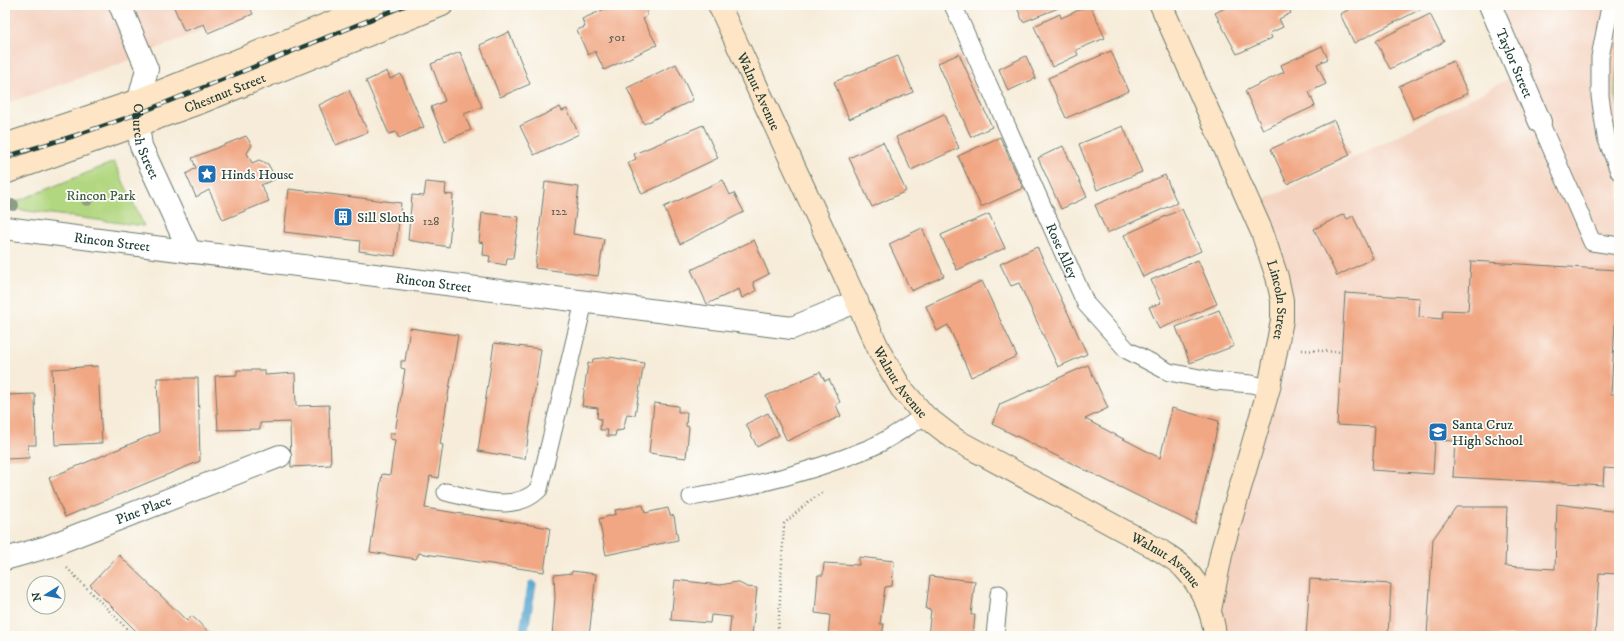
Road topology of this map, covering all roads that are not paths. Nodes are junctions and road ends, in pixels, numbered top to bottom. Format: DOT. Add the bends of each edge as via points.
graph roads {
  1 [pos="120,5"];
  2 [pos="375,5"];
  3 [pos="442,5"];
  4 [pos="719,5"];
  5 [pos="953,5"];
  6 [pos="1161,5"];
  7 [pos="1490,5"];
  8 [pos="1609,12"];
  9 [pos="139,100"];
  10 [pos="1540,122"];
  11 [pos="138,126"];
  12 [pos="5,145"];
  13 [pos="1619,171"];
  14 [pos="5,173"];
  15 [pos="5,228"];
  16 [pos="1619,246"];
  17 [pos="190,252"];
  18 [pos="857,301"];
  19 [pos="584,302"];
  20 [pos="1269,388"];
  21 [pos="924,416"];
  22 [pos="280,456"];
  23 [pos="446,492"];
  24 [pos="691,497"];
  25 [pos="5,558"];
  26 [pos="999,594"];
  27 [pos="1210,610"];
  28 [pos="995,636"];
  29 [pos="1216,636"];
  1 -- 9 [label="street, Church Street" via="147,69"];
  2 -- 9 [label="main road, Chestnut Street"];
  3 -- 11 [label="main road, Chestnut Street" via="199,104"];
  4 -- 18 [label="main road, Walnut Avenue"];
  5 -- 20 [label="lane, Rose Alley" via="1086,304 1127,350 1169,372"];
  6 -- 20 [label="main road, Lincoln Street" via="1262,232 1277,277 1282,300 1282,320"];
  7 -- 10 [label="street, Taylor Street"];
  8 -- 13 [label="lane" via="1600,57 1600,96 1606,137"];
  9 -- 11 [label="street, Church Street"];
  9 -- 12 [label="main road, Chestnut Street"];
  10 -- 16 [label="lane" via="1592,242"];
  11 -- 14 [label="main road, Chestnut Street"];
  11 -- 17 [label="street, Church Street" via="142,146"];
  15 -- 17 [label="street, Rincon Street"];
  17 -- 19 [label="street, Rincon Street"];
  18 -- 19 [label="street, Rincon Street" via="792,328"];
  18 -- 21 [label="main road, Walnut Avenue" via="884,360 901,388"];
  19 -- 23 [label="lane" via="539,489 524,500 508,503 484,501"];
  20 -- 27 [label="main road, Lincoln Street" via="1222,550"];
  21 -- 24 [label="lane" via="871,448 793,475 741,489"];
  21 -- 27 [label="main road, Walnut Avenue" via="956,440 990,460 1161,551 1184,567 1198,586"];
  22 -- 25 [label="street, Pine Place" via="47,547"];
  26 -- 28 [label="lane"];
  27 -- 29 [label="main road, Walnut Avenue"];
}
